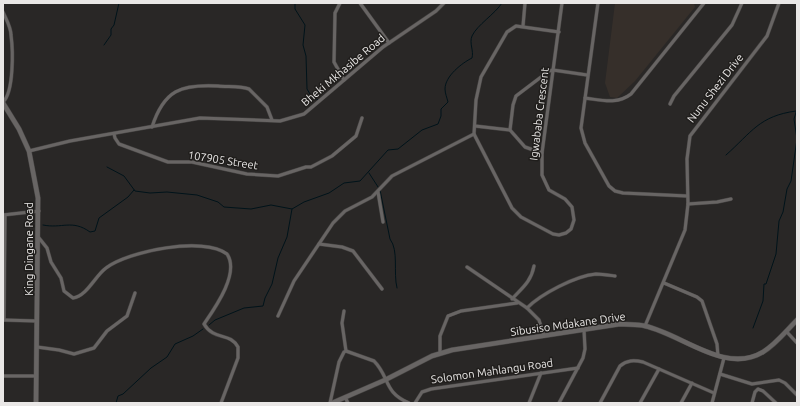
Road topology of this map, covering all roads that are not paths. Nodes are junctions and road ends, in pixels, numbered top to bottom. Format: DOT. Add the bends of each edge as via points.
graph roads {
  1 [pos="340,3"];
  2 [pos="360,3"];
  3 [pos="444,3"];
  4 [pos="526,3"];
  5 [pos="562,3"];
  6 [pos="598,3"];
  7 [pos="704,3"];
  8 [pos="742,3"];
  9 [pos="779,3"];
  10 [pos="3,12"];
  11 [pos="523,26"];
  12 [pos="558,32"];
  13 [pos="389,43"];
  14 [pos="553,70"];
  15 [pos="587,75"];
  16 [pos="344,80"];
  17 [pos="585,98"];
  18 [pos="3,102"];
  19 [pos="670,104"];
  20 [pos="362,118"];
  21 [pos="272,120"];
  22 [pos="475,126"];
  23 [pos="152,127"];
  24 [pos="510,130"];
  25 [pos="114,134"];
  26 [pos="474,134"];
  27 [pos="29,151"];
  28 [pos="542,153"];
  29 [pos="378,192"];
  30 [pos="687,196"];
  31 [pos="731,199"];
  32 [pos="688,204"];
  33 [pos="39,210"];
  34 [pos="4,215"];
  35 [pos="383,222"];
  36 [pos="38,238"];
  37 [pos="319,244"];
  38 [pos="4,248"];
  39 [pos="534,266"];
  40 [pos="467,267"];
  41 [pos="614,276"];
  42 [pos="4,281"];
  43 [pos="664,283"];
  44 [pos="382,289"];
  45 [pos="135,293"];
  46 [pos="512,299"];
  47 [pos="517,303"];
  48 [pos="527,308"];
  49 [pos="344,311"];
  50 [pos="278,316"];
  51 [pos="4,320"];
  52 [pos="797,320"];
  53 [pos="37,321"];
  54 [pos="645,326"];
  55 [pos="584,330"];
  56 [pos="786,331"];
  57 [pos="544,336"];
  58 [pos="797,343"];
  59 [pos="37,348"];
  60 [pos="346,351"];
  61 [pos="440,353"];
  62 [pos="718,356"];
  63 [pos="724,358"];
  64 [pos="578,368"];
  65 [pos="659,369"];
  66 [pos="541,373"];
  67 [pos="720,374"];
  68 [pos="3,376"];
  69 [pos="36,376"];
  70 [pos="385,379"];
  71 [pos="692,383"];
  72 [pos="714,393"];
  73 [pos="797,395"];
  74 [pos="345,397"];
  75 [pos="36,403"];
  76 [pos="221,403"];
  77 [pos="331,403"];
  78 [pos="348,403"];
  79 [pos="409,403"];
  80 [pos="415,403"];
  81 [pos="529,403"];
  82 [pos="559,403"];
  83 [pos="600,403"];
  84 [pos="640,403"];
  85 [pos="681,403"];
  86 [pos="712,403"];
  87 [pos="752,403"];
  88 [pos="776,403"];
  1 -- 16 [label="street" via="335,13 334,62"];
  2 -- 13 [label="street"];
  3 -- 13 [label="street, Bheki Mkhasibe Road"];
  4 -- 11 [label="street"];
  5 -- 12 [label="street, Igwababa Crescent"];
  6 -- 15 [label="street"];
  7 -- 17 [label="street" via="624,100"];
  8 -- 19 [label="street" via="732,25"];
  9 -- 30 [label="street, Nunu Shezi Drive" via="767,36 690,136"];
  10 -- 18 [label="street" via="12,35 10,85 7,98"];
  11 -- 12 [label="street"];
  11 -- 22 [label="street" via="516,26 507,32 481,76"];
  12 -- 14 [label="street, Igwababa Crescent"];
  13 -- 16 [label="street, Bheki Mkhasibe Road"];
  14 -- 15 [label="street"];
  14 -- 24 [label="street" via="545,72 516,96"];
  14 -- 28 [label="street, Igwababa Crescent"];
  15 -- 17 [label="street"];
  16 -- 21 [label="street, Bheki Mkhasibe Road" via="304,114 287,120"];
  17 -- 30 [label="street" via="582,134 609,186 624,193"];
  18 -- 27 [label="street, King Dingane Road" via="20,129"];
  20 -- 25 [label="street, 107905 Street" via="356,136 332,156 311,167 278,176 247,174 192,162 165,162 119,144"];
  21 -- 23 [label="street, Bheki Mkhasibe Road" via="200,118"];
  21 -- 23 [label="street" via="267,107 249,89 197,86 181,88 171,93 160,106"];
  22 -- 24 [label="street"];
  22 -- 26 [label="street"];
  23 -- 25 [label="street, Bheki Mkhasibe Road"];
  24 -- 28 [label="street" via="525,147"];
  25 -- 27 [label="street, Bheki Mkhasibe Road"];
  26 -- 28 [label="street, Igwababa Crescent" via="512,208 553,234 563,235 573,224 573,210 569,203 547,186 542,175"];
  26 -- 29 [label="street" via="392,176"];
  27 -- 33 [label="street, King Dingane Road"];
  29 -- 35 [label="street"];
  29 -- 37 [label="street" via="345,210"];
  30 -- 32 [label="street, Nunu Shezi Drive"];
  31 -- 32 [label="street"];
  32 -- 43 [label="street, Nunu Shezi Drive" via="685,230"];
  33 -- 34 [label="street"];
  33 -- 36 [label="street, King Dingane Road"];
  34 -- 38 [label="street"];
  36 -- 53 [label="street, King Dingane Road"];
  36 -- 76 [label="street" via="47,248 64,291 73,298 82,294 107,267 127,257 157,249 183,246 206,247 227,254 231,264 229,278 204,324 211,333 230,339 238,347 238,358"];
  37 -- 44 [label="street" via="353,251"];
  37 -- 50 [label="street" via="294,281"];
  38 -- 42 [label="street"];
  39 -- 46 [label="street" via="527,286"];
  40 -- 46 [label="street"];
  41 -- 48 [label="street" via="597,274 576,281 542,295"];
  42 -- 51 [label="street"];
  43 -- 54 [label="street, Nunu Shezi Drive"];
  43 -- 62 [label="street" via="702,301 717,344"];
  45 -- 59 [label="street" via="129,314 107,331 94,348 74,354"];
  46 -- 47 [label="street"];
  47 -- 48 [label="street"];
  47 -- 61 [label="street" via="448,316 440,336"];
  48 -- 57 [label="street" via="539,320"];
  49 -- 60 [label="street" via="342,323"];
  51 -- 53 [label="street"];
  52 -- 56 [label="street, Sibusiso Mdakane Drive"];
  53 -- 59 [label="street, King Dingane Road"];
  54 -- 55 [label="street, Sibusiso Mdakane Drive" via="620,324"];
  54 -- 62 [label="street, Sibusiso Mdakane Drive"];
  55 -- 57 [label="street, Sibusiso Mdakane Drive"];
  55 -- 64 [label="street" via="585,349"];
  56 -- 58 [label="street"];
  56 -- 63 [label="street, Sibusiso Mdakane Drive" via="773,345 758,355 744,359"];
  57 -- 61 [label="street, Sibusiso Mdakane Drive"];
  59 -- 69 [label="street, King Dingane Road"];
  60 -- 70 [label="street" via="374,361"];
  60 -- 77 [label="street" via="339,362"];
  61 -- 70 [label="street, Sibusiso Mdakane Drive"];
  62 -- 63 [label="street, Sibusiso Mdakane Drive"];
  63 -- 67 [label="street"];
  64 -- 66 [label="street, Solomon Mahlangu Road"];
  64 -- 82 [label="street"];
  65 -- 71 [label="street"];
  65 -- 83 [label="street" via="636,360 625,362 620,366"];
  65 -- 84 [label="street"];
  66 -- 80 [label="street, Solomon Mahlangu Road" via="431,389 422,392"];
  66 -- 81 [label="street"];
  67 -- 72 [label="street"];
  67 -- 73 [label="street" via="752,384 778,380"];
  68 -- 69 [label="street"];
  69 -- 75 [label="street, King Dingane Road"];
  70 -- 74 [label="street, Sibusiso Mdakane Drive"];
  70 -- 79 [label="street" via="395,396"];
  71 -- 72 [label="street"];
  71 -- 85 [label="street"];
  72 -- 86 [label="street"];
  74 -- 77 [label="street, Sibusiso Mdakane Drive"];
  74 -- 78 [label="street"];
  87 -- 88 [label="street" via="758,389"];
}
